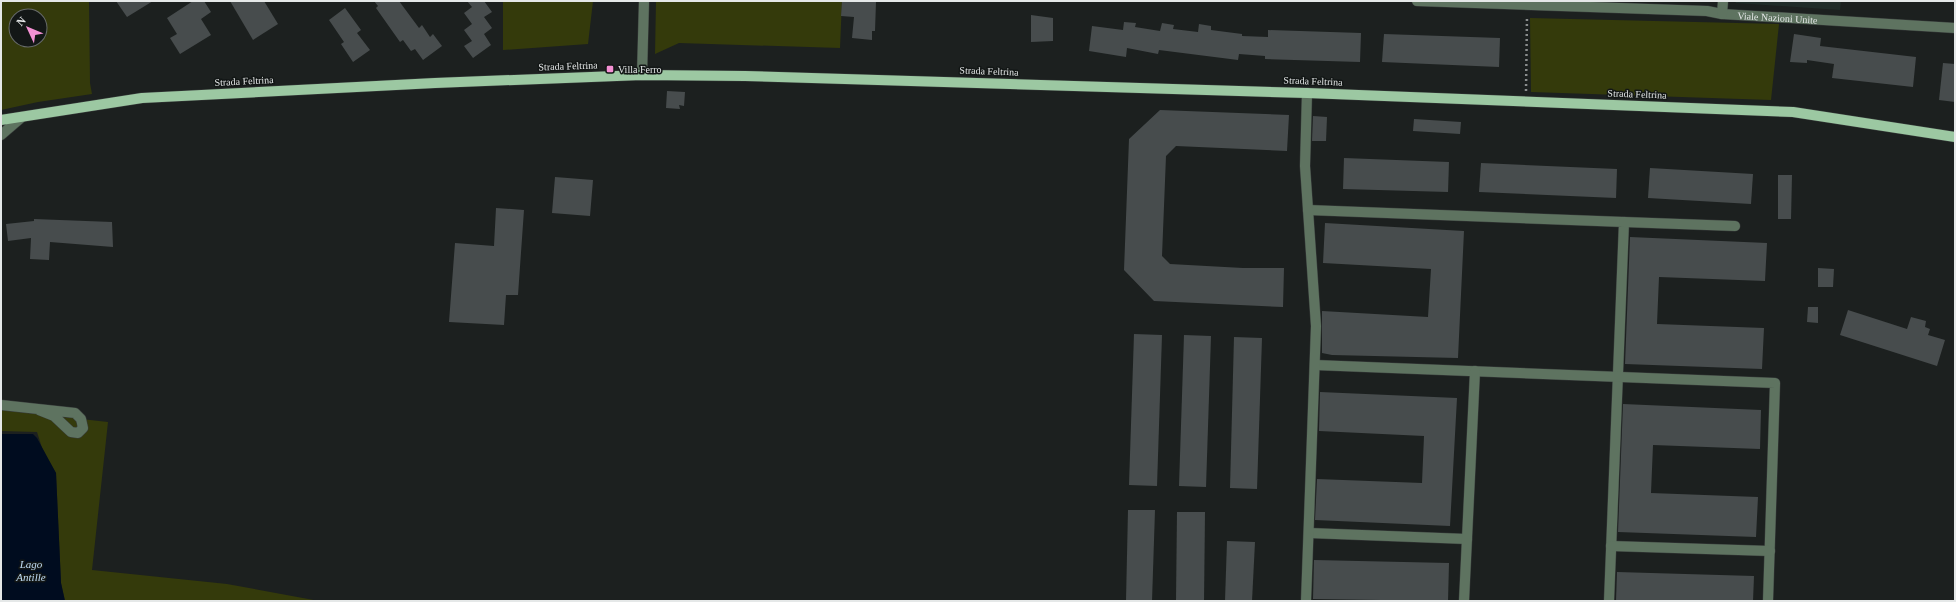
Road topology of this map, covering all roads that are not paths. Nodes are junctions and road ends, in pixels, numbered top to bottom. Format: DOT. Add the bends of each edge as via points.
graph roads {
  1 [pos="644,1"];
  2 [pos="1417,1"];
  3 [pos="1723,1"];
  4 [pos="1475,2"];
  5 [pos="1600,4"];
  6 [pos="1722,14"];
  7 [pos="1955,28"];
  8 [pos="642,75"];
  9 [pos="1307,93"];
  10 [pos="22,117"];
  11 [pos="1,120"];
  12 [pos="1,135"];
  13 [pos="1955,136"];
  14 [pos="1308,210"];
  15 [pos="1624,222"];
  16 [pos="1735,226"];
  17 [pos="1315,365"];
  18 [pos="1475,372"];
  19 [pos="1618,377"];
  20 [pos="1,405"];
  21 [pos="38,410"];
  22 [pos="1309,533"];
  23 [pos="1467,539"];
  24 [pos="1611,546"];
  25 [pos="1770,552"];
  26 [pos="1306,601"];
  27 [pos="1464,601"];
  28 [pos="1609,601"];
  29 [pos="1768,601"];
  1 -- 8 [label="street"];
  2 -- 4 [label="street, Viale Nazioni Unite"];
  3 -- 6 [label="street"];
  4 -- 5 [label="street, Viale Nazioni Unite" via="1527,5"];
  5 -- 6 [label="street, Viale Nazioni Unite"];
  6 -- 7 [label="street, Viale Nazioni Unite"];
  8 -- 9 [label="main road, Strada Feltrina" via="753,76"];
  8 -- 10 [label="main road, Strada Feltrina" via="435,82 142,98"];
  9 -- 13 [label="main road, Strada Feltrina" via="1793,112"];
  9 -- 14 [label="street" via="1305,166"];
  10 -- 11 [label="main road, Strada Feltrina"];
  10 -- 12 [label="street"];
  14 -- 15 [label="street"];
  14 -- 17 [label="street" via="1316,326"];
  15 -- 16 [label="street"];
  15 -- 19 [label="street"];
  17 -- 18 [label="street"];
  17 -- 22 [label="street"];
  18 -- 19 [label="street"];
  18 -- 23 [label="street"];
  19 -- 24 [label="street"];
  19 -- 25 [label="street" via="1775,383"];
  20 -- 21 [label="street"];
  22 -- 23 [label="street"];
  22 -- 26 [label="street"];
  23 -- 27 [label="street"];
  24 -- 25 [label="street"];
  24 -- 28 [label="street"];
  25 -- 29 [label="street"];
}
